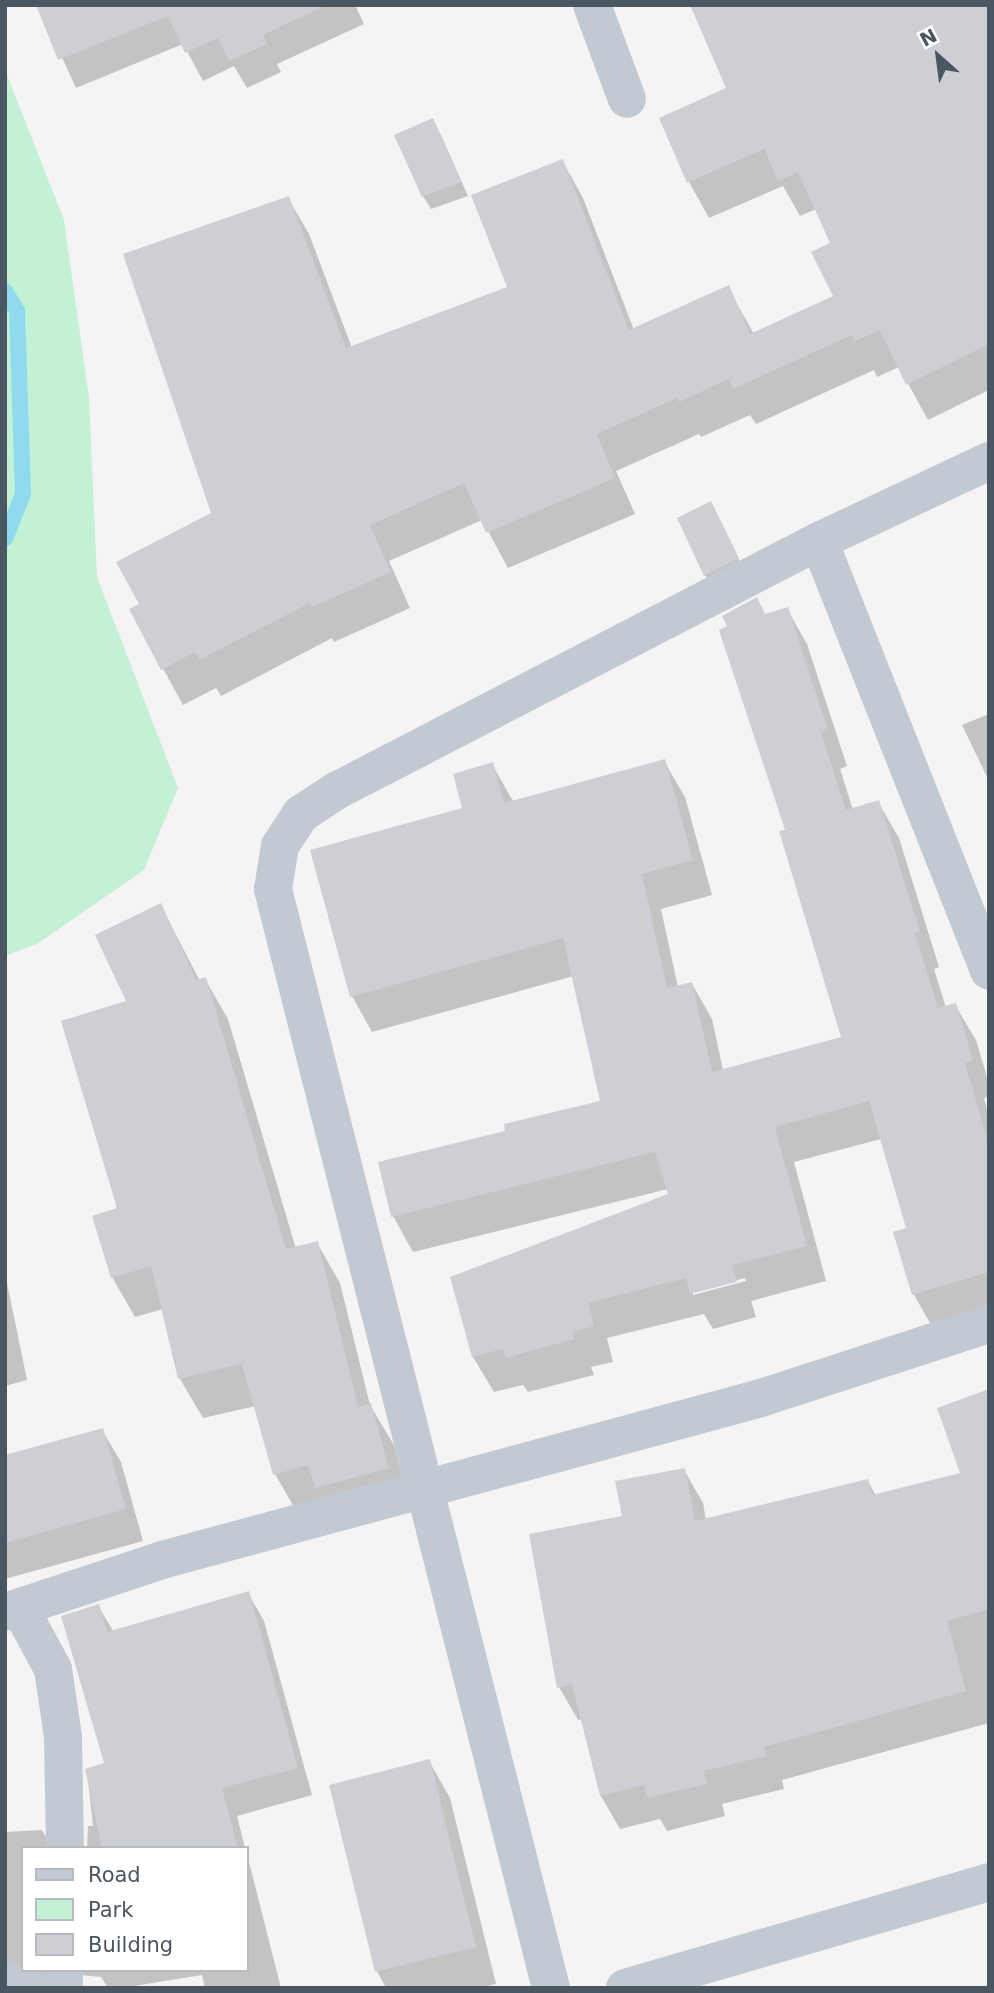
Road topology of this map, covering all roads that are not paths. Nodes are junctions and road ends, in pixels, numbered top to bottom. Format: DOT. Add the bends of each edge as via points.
graph roads {
  1 [pos="592,5"];
  2 [pos="627,99"];
  3 [pos="989,461"];
  4 [pos="819,541"];
  5 [pos="989,971"];
  6 [pos="989,1324"];
  7 [pos="424,1492"];
  8 [pos="13,1610"];
  9 [pos="65,1846"];
  10 [pos="989,1882"];
  11 [pos="5,1981"];
  12 [pos="31,1988"];
  13 [pos="551,1988"];
  14 [pos="625,1988"];
  1 -- 2 [label="street"];
  3 -- 4 [label="street"];
  4 -- 5 [label="street"];
  4 -- 7 [label="street" via="336,791 301,814 280,846 273,889"];
  6 -- 7 [label="street" via="761,1398"];
  7 -- 8 [label="street" via="162,1560"];
  7 -- 13 [label="street"];
  8 -- 9 [label="street" via="53,1669 63,1737"];
  10 -- 14 [label="street"];
  11 -- 12 [label="street"];
}
